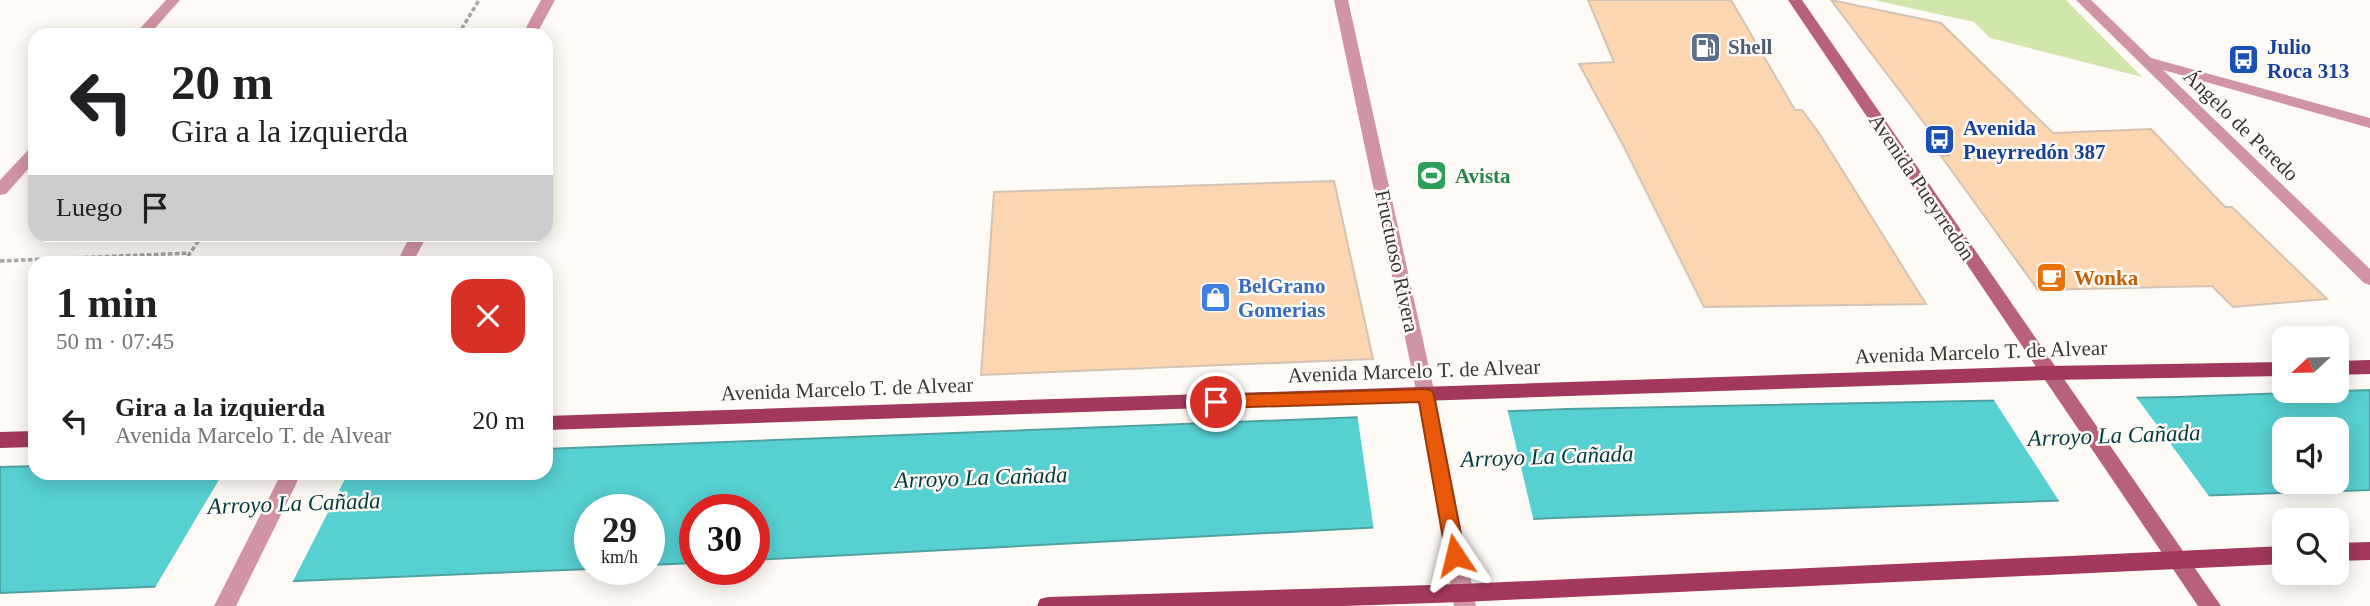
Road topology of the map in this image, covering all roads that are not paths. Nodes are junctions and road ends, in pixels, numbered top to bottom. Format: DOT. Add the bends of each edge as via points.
graph roads {
  1 [pos="173,0"];
  2 [pos="548,0"];
  3 [pos="1341,0"];
  4 [pos="1795,0"];
  5 [pos="2083,0"];
  6 [pos="147,28"];
  7 [pos="532,28"];
  8 [pos="2145,61"];
  9 [pos="2370,123"];
  10 [pos="28,159"];
  11 [pos="0,190"];
  12 [pos="2370,279"];
  13 [pos="2370,367"];
  14 [pos="2349,368"];
  15 [pos="2272,369"];
  16 [pos="2049,373"];
  17 [pos="1426,395"];
  18 [pos="553,423"];
  19 [pos="28,439"];
  20 [pos="0,440"];
  21 [pos="288,480"];
  22 [pos="2370,551"];
  23 [pos="2349,552"];
  24 [pos="2272,555"];
  25 [pos="2180,559"];
  26 [pos="229,598"];
  27 [pos="1463,600"];
  28 [pos="1048,606"];
  29 [pos="2210,606"];
  1 -- 6 [label="street"];
  2 -- 7 [label="street"];
  3 -- 17 [label="street, Fructuoso Rivera"];
  4 -- 16 [label="main road, Avenida Pueyrredón"];
  5 -- 8 [label="street, Ángelo de Peredo"];
  8 -- 9 [label="street"];
  8 -- 12 [label="street, Ángelo de Peredo"];
  10 -- 11 [label="street"];
  13 -- 14 [label="main road"];
  15 -- 16 [label="main road, Avenida Marcelo T. de Alvear"];
  16 -- 17 [label="main road, Avenida Marcelo T. de Alvear"];
  16 -- 25 [label="main road, Avenida Pueyrredón"];
  17 -- 18 [label="main road, Avenida Marcelo T. de Alvear"];
  17 -- 27 [label="street, Fructuoso Rivera"];
  19 -- 20 [label="main road"];
  21 -- 26 [label="street"];
  22 -- 23 [label="main road"];
  24 -- 25 [label="main road"];
  25 -- 27 [label="main road"];
  25 -- 29 [label="main road"];
  27 -- 28 [label="main road"];
}
